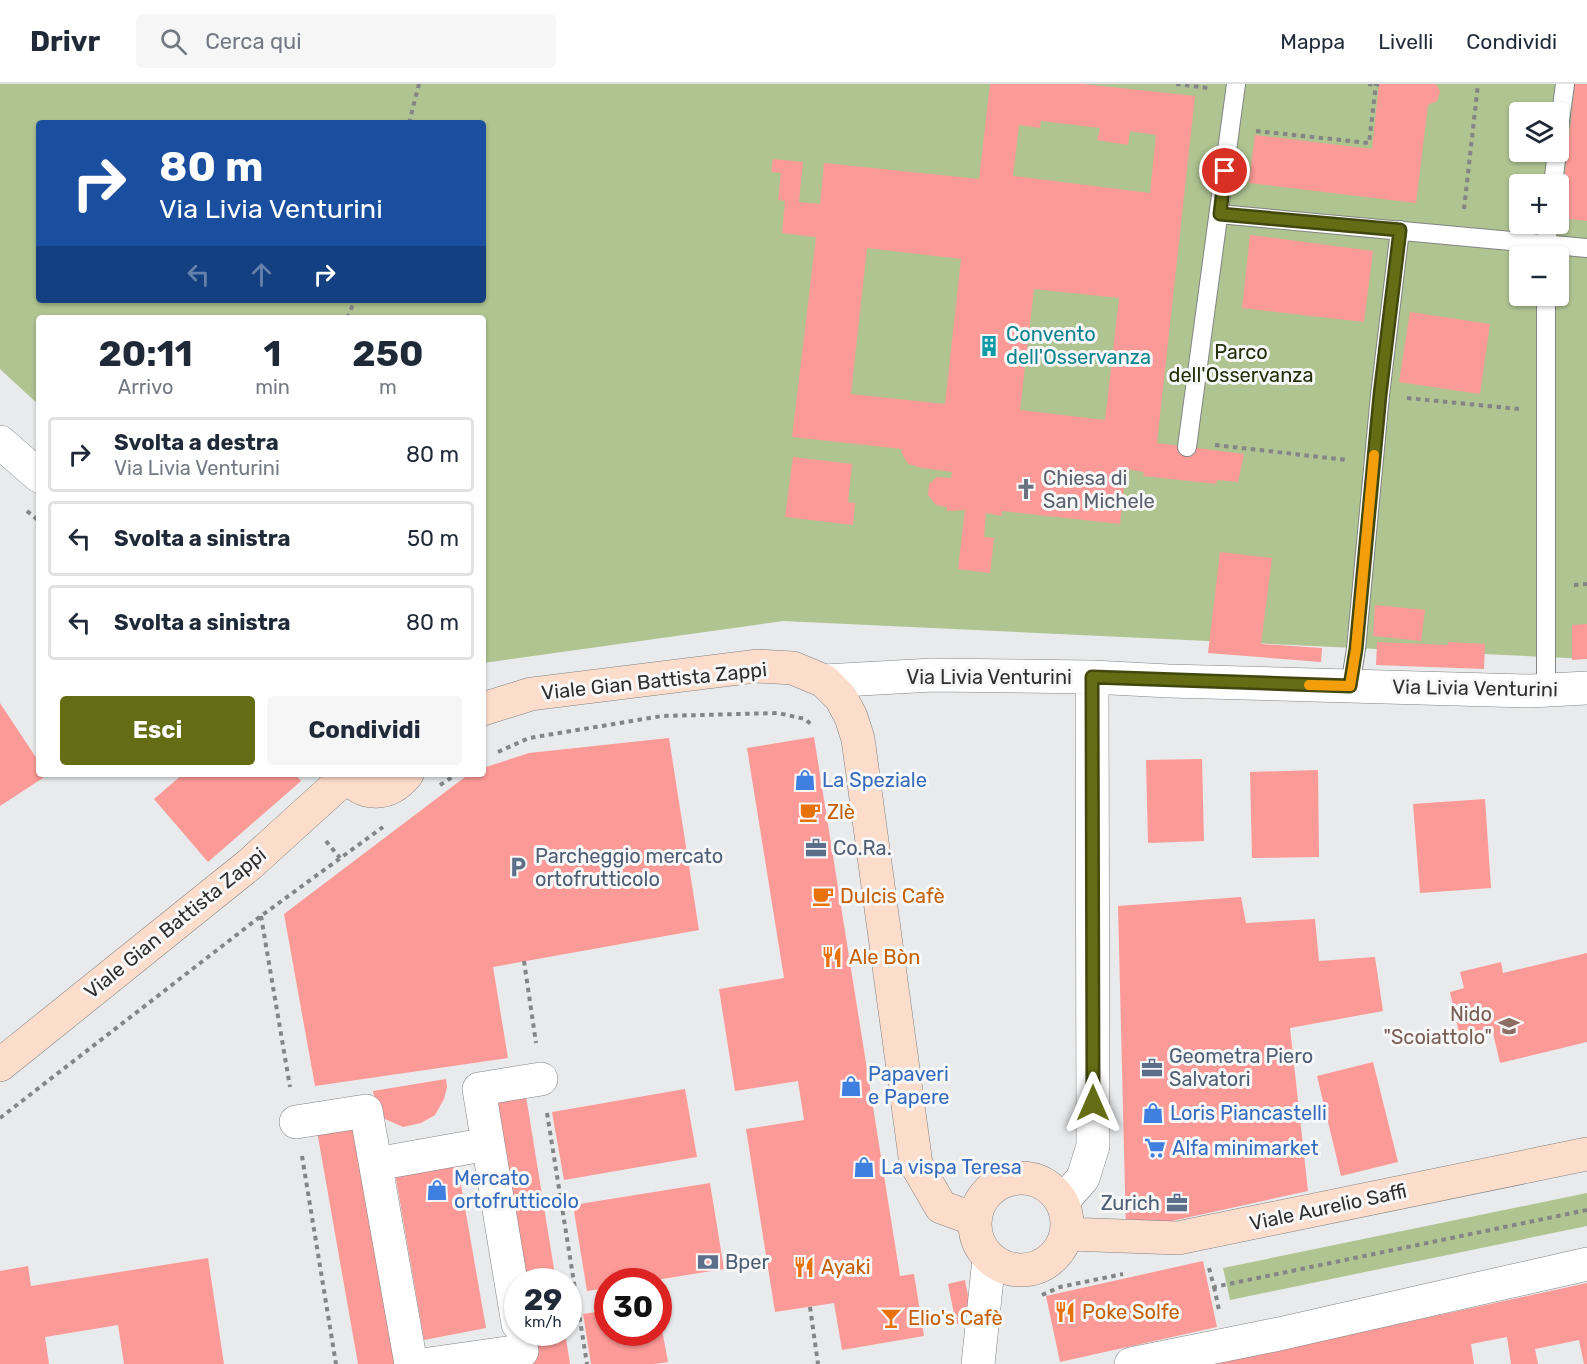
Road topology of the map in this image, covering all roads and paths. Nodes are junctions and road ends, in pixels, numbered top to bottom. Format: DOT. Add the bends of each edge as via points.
graph roads {
  1 [pos="419,84"];
  2 [pos="1236,84"];
  3 [pos="1368,84"];
  4 [pos="1478,84"];
  5 [pos="1564,84"];
  6 [pos="1377,85"];
  7 [pos="1562,102"];
  8 [pos="410,120"];
  9 [pos="1231,128"];
  10 [pos="1220,214"];
  11 [pos="1400,230"];
  12 [pos="1461,236"];
  13 [pos="1518,246"];
  14 [pos="1587,248"];
  15 [pos="1569,249"];
  16 [pos="1546,306"];
  17 [pos="1380,395"];
  18 [pos="1546,412"];
  19 [pos="0,442"];
  20 [pos="1187,444"];
  21 [pos="1373,463"];
  22 [pos="36,473"];
  23 [pos="1092,677"];
  24 [pos="824,681"];
  25 [pos="1350,686"];
  26 [pos="1587,688"];
  27 [pos="1546,691"];
  28 [pos="486,708"];
  29 [pos="822,732"];
  30 [pos="498,752"];
  31 [pos="344,777"];
  32 [pos="348,777"];
  33 [pos="444,777"];
  34 [pos="419,783"];
  35 [pos="385,825"];
  36 [pos="524,961"];
  37 [pos="0,1065"];
  38 [pos="541,1079"];
  39 [pos="0,1118"];
  40 [pos="296,1122"];
  41 [pos="488,1144"];
  42 [pos="1587,1154"];
  43 [pos="376,1164"];
  44 [pos="1063,1201"];
  45 [pos="1587,1210"];
  46 [pos="974,1219"];
  47 [pos="1067,1234"];
  48 [pos="989,1259"];
  49 [pos="1587,1263"];
  50 [pos="1209,1267"];
  51 [pos="509,1268"];
  52 [pos="1130,1272"];
  53 [pos="1042,1295"];
  54 [pos="810,1307"];
  55 [pos="508,1346"];
  56 [pos="411,1364"];
  57 [pos="429,1364"];
  58 [pos="587,1364"];
  59 [pos="818,1364"];
  60 [pos="978,1364"];
  61 [pos="1131,1364"];
  1 -- 8 [label="path"];
  2 -- 9 [label="lane"];
  3 -- 6 [label="path"];
  4 -- 12 [label="path"];
  5 -- 7 [label="lane"];
  6 -- 9 [label="path" via="1369,144"];
  9 -- 10 [label="lane"];
  10 -- 11 [label="lane"];
  10 -- 20 [label="lane"];
  11 -- 12 [label="lane"];
  11 -- 17 [label="lane"];
  12 -- 13 [label="lane"];
  14 -- 15 [label="lane"];
  16 -- 18 [label="lane"];
  17 -- 18 [label="path"];
  17 -- 21 [label="lane"];
  18 -- 27 [label="lane"];
  19 -- 22 [label="street"];
  20 -- 21 [label="path"];
  21 -- 25 [label="lane"];
  23 -- 24 [label="street, Via Livia Venturini" via="933,675"];
  23 -- 25 [label="street, Via Livia Venturini"];
  23 -- 44 [label="street" via="1093,1146 1083,1178"];
  24 -- 28 [label="street, Viale Gian Battista Zappi" via="793,668 757,666 531,694"];
  24 -- 46 [label="street" via="841,698 858,739 916,1164 941,1207"];
  25 -- 27 [label="street, Via Livia Venturini"];
  26 -- 27 [label="street, Via Livia Venturini"];
  29 -- 30 [label="path" via="805,719 778,713 662,716 529,738"];
  31 -- 37 [label="street, Viale Gian Battista Zappi" via="250,864"];
  32 -- 34 [label="street" via="356,785 375,792 399,784"];
  33 -- 34 [label="path"];
  35 -- 39 [label="path"];
  36 -- 38 [label="path"];
  38 -- 41 [label="street" via="479,1089"];
  38 -- 58 [label="path"];
  40 -- 43 [label="street" via="366,1111"];
  41 -- 43 [label="street"];
  41 -- 51 [label="street"];
  42 -- 47 [label="street, Viale Aurelio Saffi" via="1178,1238"];
  43 -- 56 [label="street"];
  44 -- 46 [label="street" via="1041,1181 1017,1177 990,1189"];
  44 -- 47 [label="street" via="1068,1215"];
  45 -- 50 [label="path" via="1214,1287"];
  46 -- 48 [label="street" via="977,1241"];
  47 -- 48 [label="street" via="1062,1247 1047,1263 1023,1271"];
  48 -- 60 [label="street"];
  49 -- 61 [label="street"];
  52 -- 53 [label="path" via="1060,1287"];
  54 -- 59 [label="path"];
  55 -- 57 [label="street"];
}
